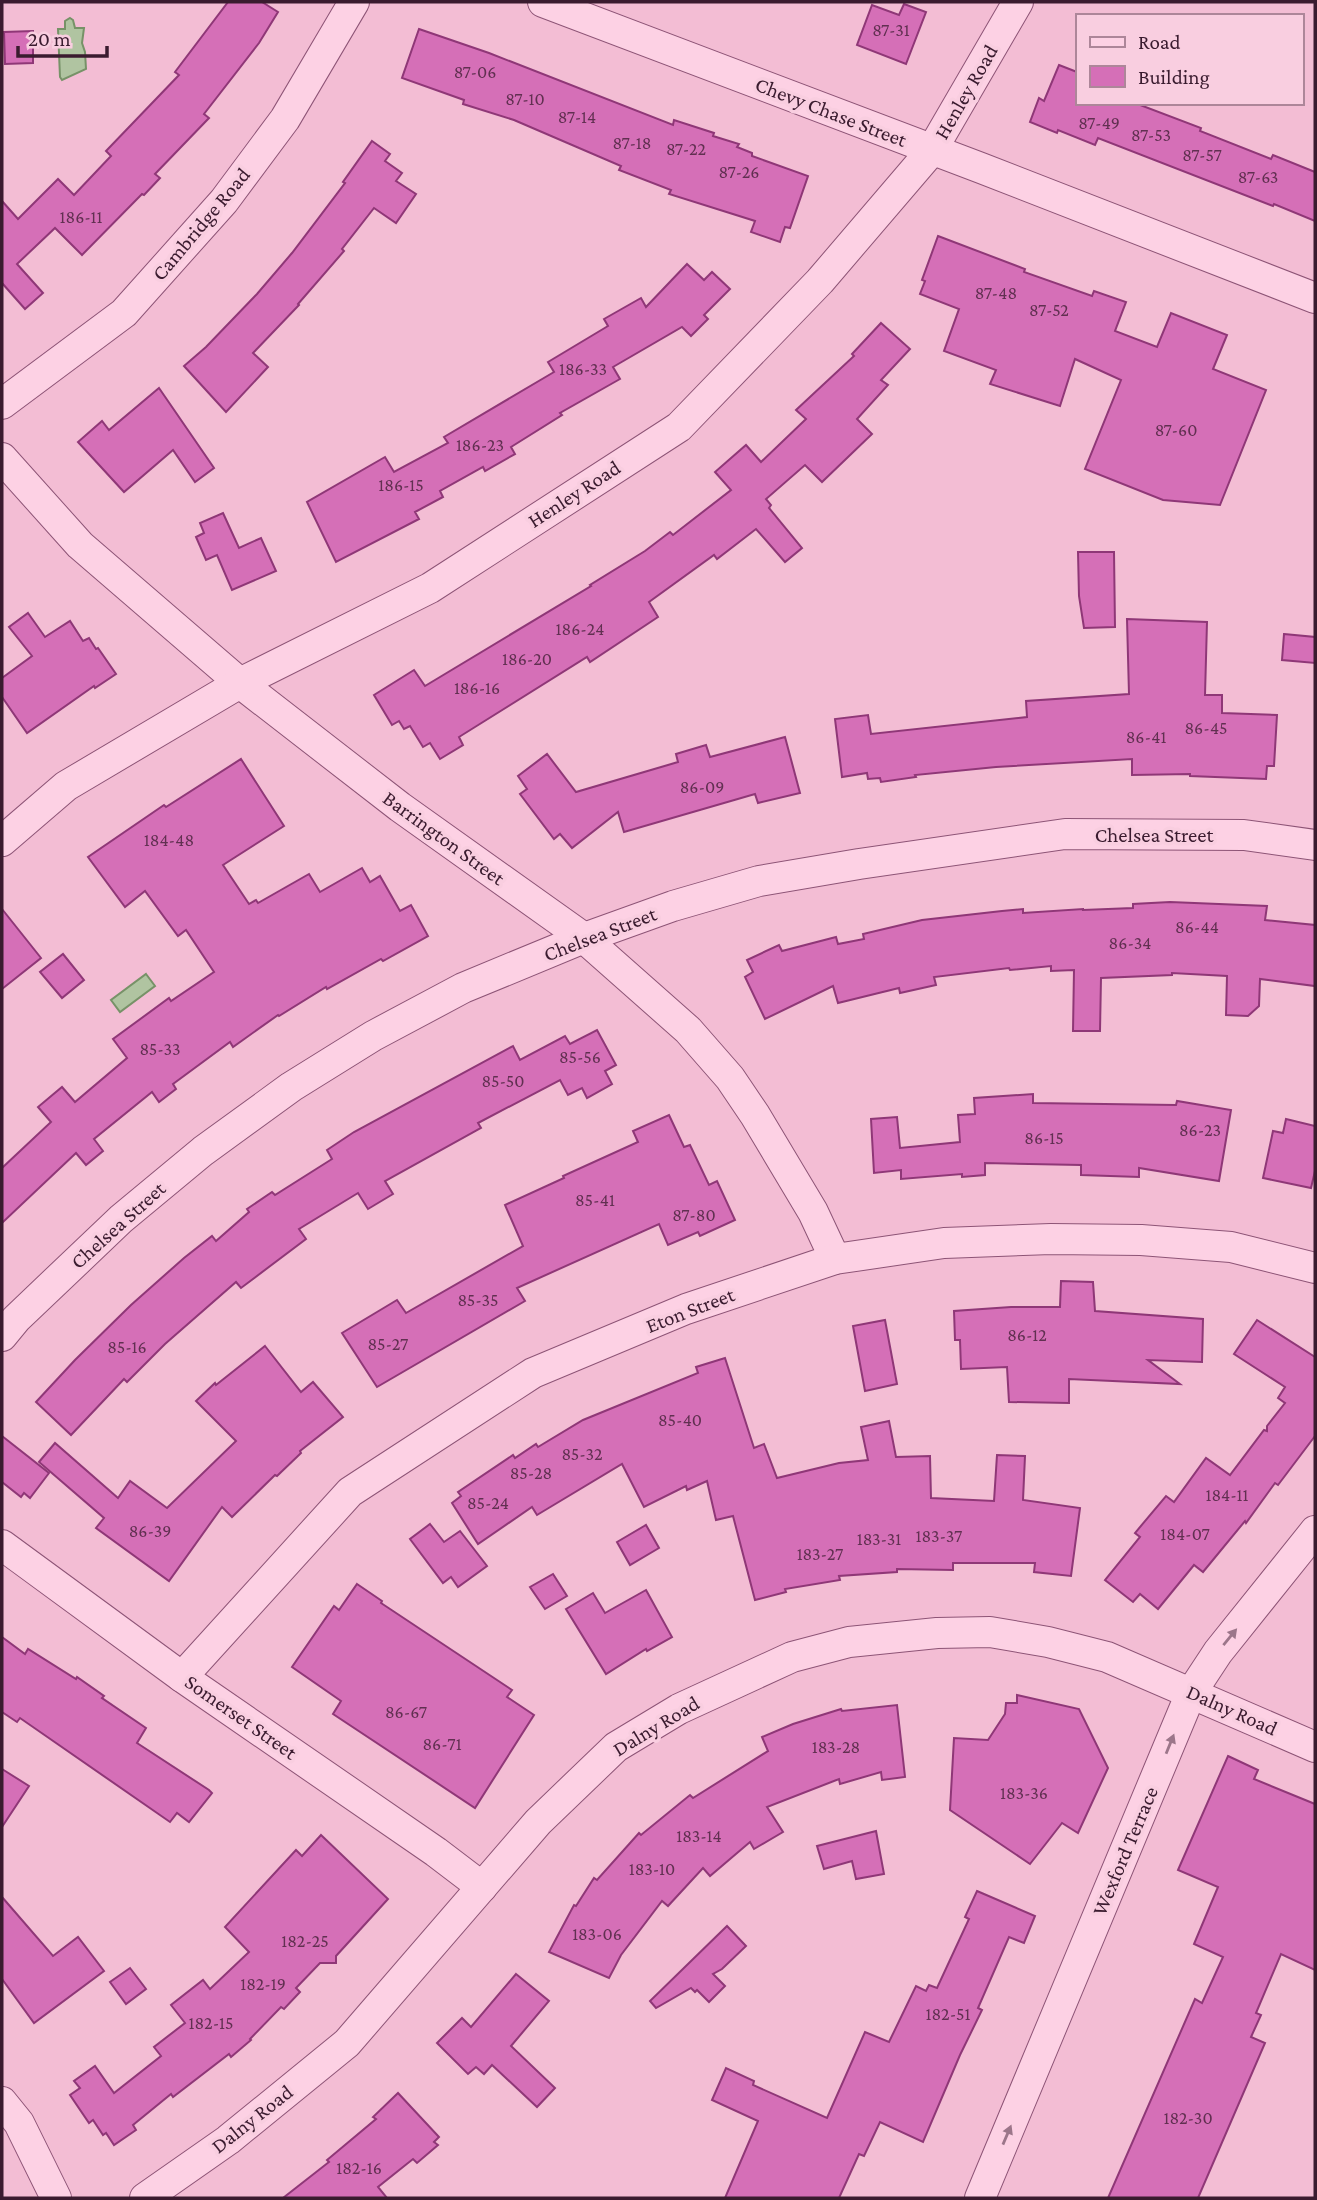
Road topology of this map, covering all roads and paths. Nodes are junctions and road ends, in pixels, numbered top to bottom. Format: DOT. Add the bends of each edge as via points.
graph roads {
  1 [pos="354,2"];
  2 [pos="543,2"];
  3 [pos="1018,2"];
  4 [pos="932,150"];
  5 [pos="1315,299"];
  6 [pos="2,404"];
  7 [pos="2,458"];
  8 [pos="240,683"];
  9 [pos="2,841"];
  10 [pos="1315,845"];
  11 [pos="584,938"];
  12 [pos="835,1259"];
  13 [pos="1315,1268"];
  14 [pos="2,1336"];
  15 [pos="1315,1531"];
  16 [pos="2,1545"];
  17 [pos="182,1677"];
  18 [pos="1191,1693"];
  19 [pos="1315,1747"];
  20 [pos="482,1887"];
  21 [pos="2,2102"];
  22 [pos="56,2198"];
  23 [pos="145,2198"];
  24 [pos="980,2198"];
  1 -- 6 [label="street, Cambridge Road" via="285,119 224,201 124,313"];
  2 -- 4 [label="street, Chevy Chase Street"];
  3 -- 4 [label="street, Henley Road"];
  4 -- 5 [label="street, Chevy Chase Street"];
  4 -- 8 [label="street, Henley Road" via="820,281 679,427 430,588"];
  7 -- 8 [label="street, Barrington Street" via="80,545"];
  8 -- 9 [label="street, Henley Road" via="66,786"];
  8 -- 11 [label="street, Barrington Street" via="400,807"];
  10 -- 11 [label="street, Chelsea Street" via="1244,835 1065,834 759,881"];
  11 -- 12 [label="street, Barrington Street" via="688,1030 730,1078 813,1212"];
  11 -- 14 [label="street, Chelsea Street" via="463,988 291,1087 121,1219"];
  12 -- 13 [label="street, Eton Street" via="944,1243 1141,1240 1231,1247"];
  12 -- 17 [label="street, Eton Street" via="686,1309 533,1373 350,1492"];
  18 -- 15 [label="street, Wexford Terrace, one-way" via="1218,1651"];
  16 -- 17 [label="street, Somerset Street"];
  17 -- 20 [label="street, Somerset Street"];
  18 -- 19 [label="street, Dalny Road"];
  18 -- 20 [label="street, Dalny Road" via="1107,1657 990,1632 849,1642 792,1657 679,1709 616,1747 538,1822"];
  24 -- 18 [label="street, Wexford Terrace, one-way"];
  20 -- 23 [label="street, Dalny Road" via="348,2043 228,2140"];
  21 -- 22 [label="street" via="19,2123"];
}
